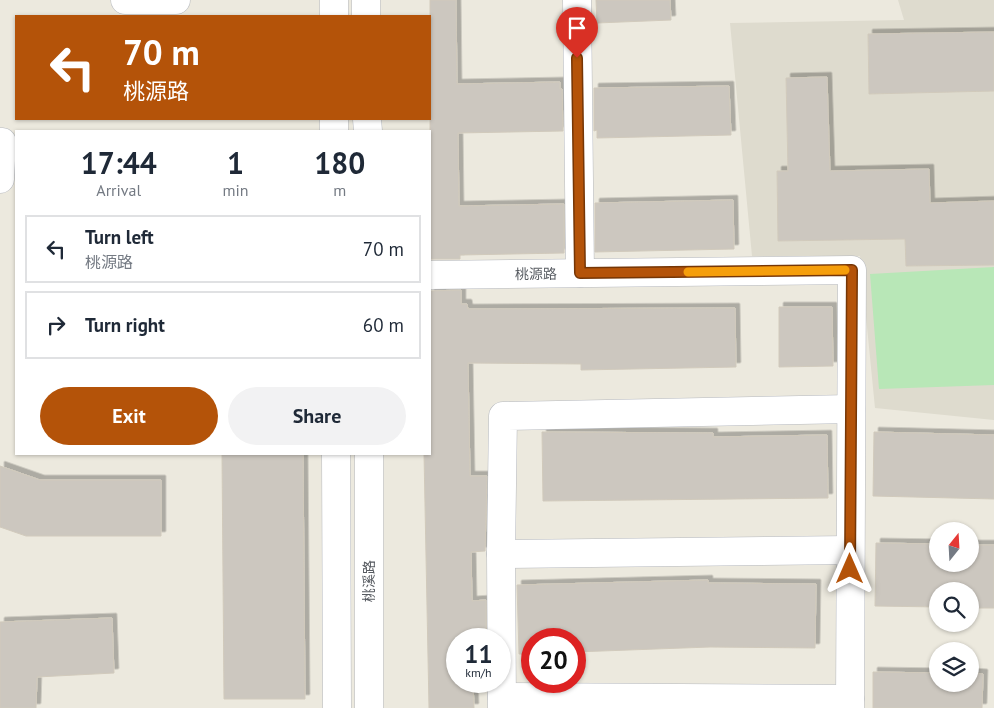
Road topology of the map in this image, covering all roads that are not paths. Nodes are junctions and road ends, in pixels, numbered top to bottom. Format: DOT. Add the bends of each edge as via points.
graph roads {
  1 [pos="125,0"];
  2 [pos="176,0"];
  3 [pos="334,0"];
  4 [pos="366,0"];
  5 [pos="576,0"];
  6 [pos="334,15"];
  7 [pos="366,15"];
  8 [pos="6,142"];
  9 [pos="0,179"];
  10 [pos="580,273"];
  11 [pos="431,275"];
  12 [pos="851,408"];
  13 [pos="336,455"];
  14 [pos="369,455"];
  15 [pos="850,550"];
  16 [pos="500,554"];
  17 [pos="502,702"];
  18 [pos="850,704"];
  19 [pos="337,708"];
  20 [pos="368,708"];
  1 -- 2 [label="street"];
  3 -- 6 [label="street"];
  4 -- 7 [label="street"];
  5 -- 10 [label="street"];
  8 -- 9 [label="street"];
  10 -- 11 [label="street, 桃源路"];
  10 -- 12 [label="street, 桃源路" via="852,270"];
  12 -- 15 [label="street"];
  12 -- 16 [label="street" via="503,416"];
  13 -- 19 [label="street"];
  14 -- 20 [label="street, 桃溪路"];
  15 -- 16 [label="street"];
  15 -- 18 [label="street"];
  16 -- 17 [label="street"];
  17 -- 18 [label="street"];
}
